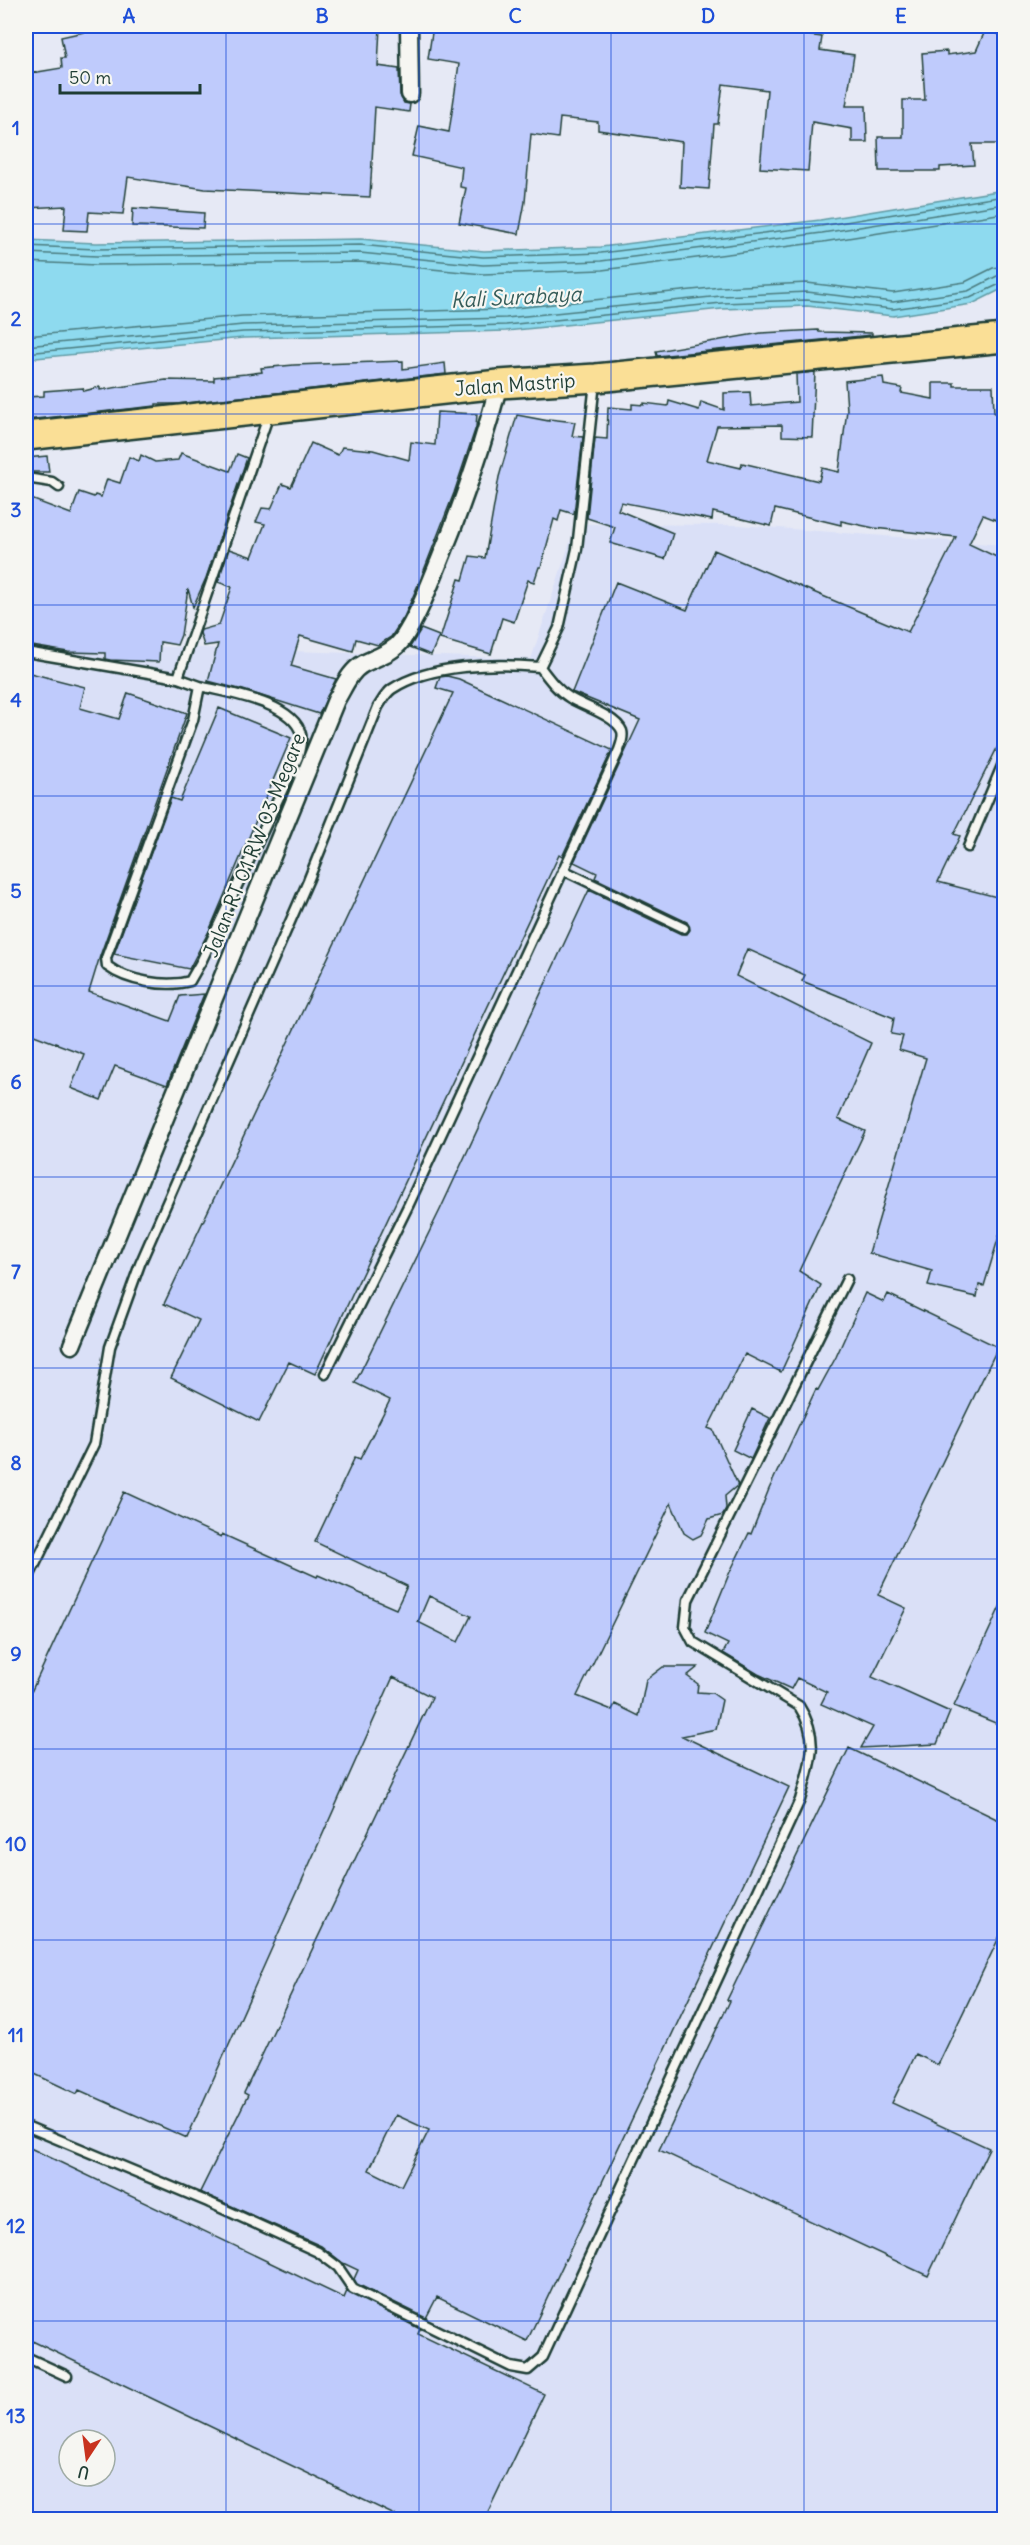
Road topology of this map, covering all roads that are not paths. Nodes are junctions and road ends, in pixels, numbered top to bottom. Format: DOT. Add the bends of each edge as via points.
graph roads {
  1 [pos="409,26"];
  2 [pos="410,94"];
  3 [pos="1005,338"];
  4 [pos="596,378"];
  5 [pos="499,384"];
  6 [pos="272,408"];
  7 [pos="26,436"];
  8 [pos="26,478"];
  9 [pos="59,487"];
  10 [pos="26,652"];
  11 [pos="540,668"];
  12 [pos="178,678"];
  13 [pos="200,686"];
  14 [pos="1005,760"];
  15 [pos="968,847"];
  16 [pos="563,870"];
  17 [pos="684,928"];
  18 [pos="847,1279"];
  19 [pos="72,1345"];
  20 [pos="325,1374"];
  21 [pos="26,1583"];
  22 [pos="26,2126"];
  23 [pos="26,2357"];
  24 [pos="67,2376"];
  1 -- 2 [label="street"];
  3 -- 4 [label="main road, Jalan Mastrip"];
  4 -- 5 [label="main road, Jalan Mastrip"];
  4 -- 11 [label="lane" via="578,549 559,628"];
  5 -- 6 [label="main road, Jalan Mastrip"];
  5 -- 19 [label="street, Jalan RT 01 RW 03 Megare" via="458,518 416,618 400,644 351,674 336,700"];
  6 -- 7 [label="main road, Jalan Mastrip"];
  6 -- 12 [label="lane"];
  8 -- 9 [label="lane"];
  10 -- 12 [label="lane"];
  11 -- 16 [label="lane" via="554,686 621,729 619,750"];
  11 -- 21 [label="lane" via="509,664 419,675 390,690 378,707 308,881 140,1264 110,1347 94,1444"];
  12 -- 13 [label="lane"];
  13 -- 13 [label="lane" via="193,720 106,958 107,966 115,972 160,985 190,981 202,960 298,757 302,735 291,716 252,699"];
  14 -- 15 [label="lane"];
  16 -- 17 [label="lane"];
  16 -- 20 [label="lane" via="409,1204"];
  18 -- 22 [label="lane" via="688,1600 685,1627 693,1642 799,1706 813,1736 806,1780 543,2357 528,2370 511,2367 353,2289 338,2267 318,2252"];
  23 -- 24 [label="lane"];
}
